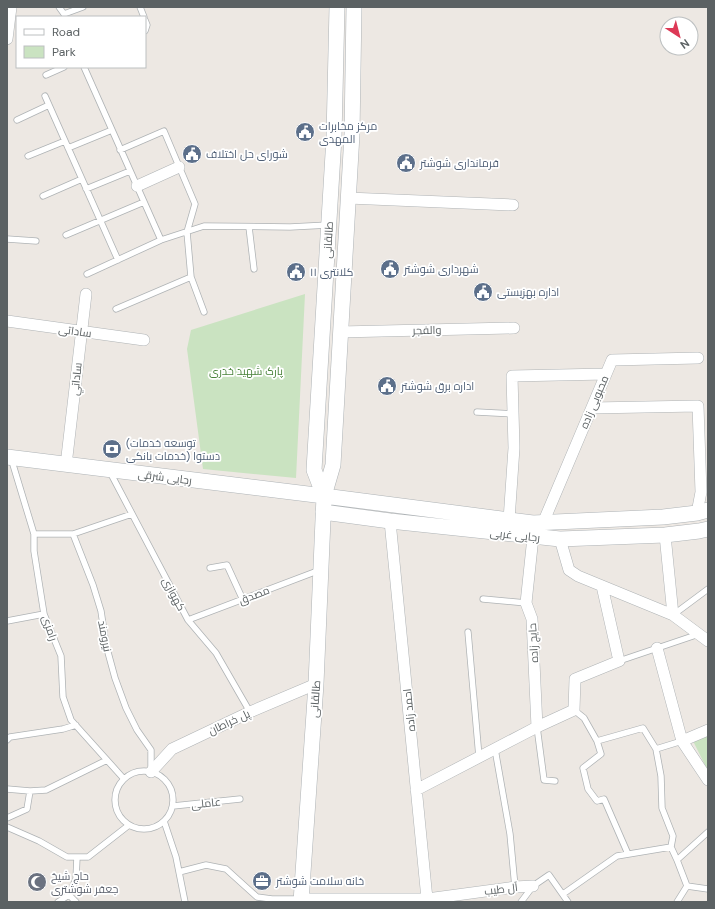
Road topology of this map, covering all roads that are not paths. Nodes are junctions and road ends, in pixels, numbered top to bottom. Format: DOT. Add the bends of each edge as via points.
graph roads {
  1 [pos="11,7"];
  2 [pos="59,7"];
  3 [pos="83,7"];
  4 [pos="337,7"];
  5 [pos="354,7"];
  6 [pos="64,16"];
  7 [pos="7,39"];
  8 [pos="61,68"];
  9 [pos="84,68"];
  10 [pos="46,74"];
  11 [pos="45,96"];
  12 [pos="49,105"];
  13 [pos="17,120"];
  14 [pos="112,130"];
  15 [pos="65,141"];
  16 [pos="68,148"];
  17 [pos="120,150"];
  18 [pos="28,156"];
  19 [pos="179,167"];
  20 [pos="130,171"];
  21 [pos="82,179"];
  22 [pos="136,186"];
  23 [pos="86,189"];
  24 [pos="43,196"];
  25 [pos="348,198"];
  26 [pos="144,202"];
  27 [pos="513,206"];
  28 [pos="100,220"];
  29 [pos="329,225"];
  30 [pos="249,227"];
  31 [pos="187,232"];
  32 [pos="66,235"];
  33 [pos="7,238"];
  34 [pos="161,240"];
  35 [pos="36,241"];
  36 [pos="118,260"];
  37 [pos="254,269"];
  38 [pos="87,274"];
  39 [pos="191,277"];
  40 [pos="86,294"];
  41 [pos="116,309"];
  42 [pos="204,312"];
  43 [pos="7,322"];
  44 [pos="514,328"];
  45 [pos="81,332"];
  46 [pos="340,332"];
  47 [pos="144,340"];
  48 [pos="698,358"];
  49 [pos="606,374"];
  50 [pos="592,408"];
  51 [pos="478,412"];
  52 [pos="513,414"];
  53 [pos="9,458"];
  54 [pos="66,465"];
  55 [pos="109,470"];
  56 [pos="324,496"];
  57 [pos="323,512"];
  58 [pos="703,512"];
  59 [pos="132,514"];
  60 [pos="509,520"];
  61 [pos="390,521"];
  62 [pos="543,523"];
  63 [pos="704,530"];
  64 [pos="34,534"];
  65 [pos="73,534"];
  66 [pos="665,535"];
  67 [pos="533,537"];
  68 [pos="560,539"];
  69 [pos="210,568"];
  70 [pos="321,570"];
  71 [pos="602,586"];
  72 [pos="708,589"];
  73 [pos="483,599"];
  74 [pos="243,600"];
  75 [pos="526,603"];
  76 [pos="44,614"];
  77 [pos="673,615"];
  78 [pos="7,620"];
  79 [pos="188,620"];
  80 [pos="468,632"];
  81 [pos="699,634"];
  82 [pos="708,641"];
  83 [pos="657,648"];
  84 [pos="619,661"];
  85 [pos="316,684"];
  86 [pos="574,710"];
  87 [pos="250,712"];
  88 [pos="76,725"];
  89 [pos="537,727"];
  90 [pos="708,730"];
  91 [pos="7,740"];
  92 [pos="682,740"];
  93 [pos="597,741"];
  94 [pos="495,749"];
  95 [pos="656,749"];
  96 [pos="479,757"];
  97 [pos="107,760"];
  98 [pos="152,772"];
  99 [pos="124,779"];
  100 [pos="708,780"];
  101 [pos="555,781"];
  102 [pos="7,789"];
  103 [pos="416,790"];
  104 [pos="30,791"];
  105 [pos="240,799"];
  106 [pos="172,806"];
  107 [pos="7,818"];
  108 [pos="164,821"];
  109 [pos="129,825"];
  110 [pos="7,827"];
  111 [pos="708,832"];
  112 [pos="671,847"];
  113 [pos="628,854"];
  114 [pos="77,857"];
  115 [pos="677,860"];
  116 [pos="179,872"];
  117 [pos="533,886"];
  118 [pos="687,886"];
  119 [pos="515,887"];
  120 [pos="708,889"];
  121 [pos="563,894"];
  122 [pos="69,895"];
  123 [pos="428,900"];
  124 [pos="301,901"];
  125 [pos="337,901"];
  126 [pos="58,902"];
  127 [pos="76,902"];
  128 [pos="184,902"];
  129 [pos="521,902"];
  130 [pos="568,902"];
  131 [pos="677,902"];
  1 -- 7 [label="street"];
  2 -- 6 [label="lane"];
  3 -- 6 [label="lane"];
  4 -- 29 [label="main road, طالقانی"];
  5 -- 25 [label="main road, طالقانی"];
  8 -- 10 [label="lane"];
  9 -- 14 [label="lane"];
  11 -- 12 [label="lane"];
  12 -- 13 [label="lane"];
  12 -- 15 [label="lane"];
  14 -- 16 [label="lane"];
  14 -- 17 [label="lane"];
  15 -- 16 [label="lane"];
  15 -- 18 [label="lane"];
  16 -- 21 [label="lane"];
  17 -- 19 [label="lane" via="164,131"];
  17 -- 20 [label="lane"];
  19 -- 22 [label="street"];
  19 -- 31 [label="lane" via="195,204"];
  20 -- 22 [label="lane"];
  20 -- 23 [label="lane"];
  21 -- 23 [label="lane"];
  21 -- 24 [label="lane"];
  22 -- 26 [label="lane"];
  23 -- 28 [label="lane"];
  25 -- 27 [label="street"];
  25 -- 46 [label="main road, طالقانی"];
  26 -- 28 [label="lane"];
  26 -- 34 [label="lane"];
  28 -- 32 [label="lane"];
  28 -- 36 [label="lane"];
  29 -- 30 [label="lane"];
  29 -- 56 [label="main road, طالقانی" via="314,470"];
  30 -- 31 [label="lane" via="204,226"];
  30 -- 37 [label="lane"];
  31 -- 34 [label="lane"];
  31 -- 39 [label="lane"];
  33 -- 35 [label="lane"];
  34 -- 36 [label="lane"];
  36 -- 38 [label="lane"];
  39 -- 41 [label="lane"];
  39 -- 42 [label="lane"];
  40 -- 45 [label="street, ساداتي"];
  43 -- 45 [label="street, ساداتی"];
  44 -- 46 [label="street, والفجر"];
  45 -- 47 [label="street, ساداتی"];
  45 -- 54 [label="street, ساداتي"];
  46 -- 56 [label="main road, طالقانی" via="333,465"];
  48 -- 49 [label="street, محبوبی زاده" via="612,360"];
  49 -- 50 [label="street, محبوبی زاده"];
  49 -- 52 [label="street" via="512,376"];
  50 -- 58 [label="street" via="698,406"];
  50 -- 62 [label="street, محبوبی زاده"];
  51 -- 52 [label="lane"];
  52 -- 60 [label="street" via="514,448"];
  53 -- 54 [label="main road, رجایی شرقی"];
  53 -- 64 [label="lane, رامزی"];
  54 -- 55 [label="main road, رجایی شرقی"];
  55 -- 56 [label="main road, رجایی شرقی"];
  55 -- 59 [label="lane, کهوازی"];
  56 -- 57 [label="main road, طالقانی"];
  56 -- 60 [label="main road, رجایی غربی"];
  57 -- 61 [label="main road, رجایی غربی"];
  57 -- 70 [label="main road, طالقانی"];
  58 -- 62 [label="main road, رجایی غربی" via="662,518"];
  58 -- 63 [label="main road"];
  59 -- 65 [label="lane"];
  59 -- 79 [label="lane, کهوازی"];
  60 -- 62 [label="main road, رجایی غربی"];
  61 -- 67 [label="main road, رجایی غربی"];
  61 -- 103 [label="street, احمد زاده"];
  63 -- 66 [label="main road, رجایی غربی"];
  64 -- 65 [label="lane"];
  64 -- 76 [label="lane, رامزی" via="34,551"];
  65 -- 98 [label="lane, نیرومند" via="99,604 115,678 126,708 150,750"];
  66 -- 68 [label="main road, رجایی غربی"];
  66 -- 77 [label="street"];
  67 -- 68 [label="main road, رجایی غربی"];
  67 -- 75 [label="street, حایج زاده"];
  68 -- 71 [label="street" via="569,570"];
  69 -- 74 [label="lane" via="227,565"];
  70 -- 74 [label="lane, مصدق"];
  70 -- 85 [label="main road, طالقانی"];
  71 -- 77 [label="street"];
  71 -- 84 [label="street"];
  72 -- 77 [label="lane"];
  73 -- 75 [label="lane"];
  74 -- 79 [label="lane, مصدق"];
  75 -- 89 [label="street, حایج زاده" via="532,619"];
  76 -- 78 [label="lane"];
  76 -- 88 [label="lane, رامزی" via="61,656 63,697 71,720"];
  77 -- 81 [label="street"];
  79 -- 87 [label="lane, کهوازی" via="216,653"];
  80 -- 96 [label="lane"];
  81 -- 82 [label="street"];
  81 -- 83 [label="lane"];
  83 -- 84 [label="lane"];
  83 -- 92 [label="street"];
  84 -- 86 [label="street" via="575,679"];
  85 -- 87 [label="street, پل خراطان"];
  85 -- 124 [label="main road, طالقانی"];
  86 -- 89 [label="street"];
  86 -- 93 [label="lane" via="584,718"];
  87 -- 98 [label="street, پل خراطان" via="172,749"];
  88 -- 91 [label="lane" via="10,737"];
  88 -- 97 [label="lane, رامزی"];
  89 -- 94 [label="street"];
  89 -- 101 [label="lane" via="544,780"];
  90 -- 92 [label="street"];
  92 -- 95 [label="lane"];
  92 -- 100 [label="street"];
  93 -- 95 [label="lane" via="643,728"];
  93 -- 113 [label="lane" via="601,754 583,768 588,789 598,801 604,799"];
  94 -- 96 [label="street"];
  94 -- 119 [label="lane" via="510,834"];
  95 -- 112 [label="lane" via="661,776 662,808 673,836"];
  96 -- 103 [label="street"];
  97 -- 99 [label="lane, رامزی"];
  97 -- 104 [label="lane" via="46,790"];
  98 -- 99 [label="lane" via="137,772"];
  98 -- 106 [label="lane" via="160,775 171,789"];
  99 -- 109 [label="lane" via="118,790 116,803 122,819"];
  102 -- 104 [label="lane"];
  103 -- 123 [label="street, احمد زاده"];
  104 -- 107 [label="lane" via="27,809"];
  105 -- 106 [label="lane, عاملی"];
  106 -- 108 [label="lane"];
  108 -- 109 [label="lane" via="147,829"];
  108 -- 116 [label="lane"];
  109 -- 114 [label="lane" via="88,857"];
  110 -- 114 [label="lane" via="67,857"];
  111 -- 115 [label="lane"];
  112 -- 113 [label="lane"];
  112 -- 115 [label="lane"];
  113 -- 121 [label="lane" via="617,856"];
  114 -- 122 [label="lane" via="76,878"];
  115 -- 118 [label="lane"];
  116 -- 124 [label="lane" via="206,865 226,869 257,897"];
  116 -- 128 [label="lane"];
  117 -- 119 [label="street, آل طیب"];
  117 -- 121 [label="lane" via="549,875"];
  117 -- 129 [label="lane"];
  118 -- 120 [label="lane"];
  118 -- 131 [label="lane"];
  119 -- 123 [label="street, آل طیب"];
  121 -- 130 [label="lane"];
  122 -- 126 [label="lane"];
  122 -- 127 [label="lane"];
  123 -- 125 [label="street, آل طیب"];
  124 -- 125 [label="street, آل طیب"];
}
